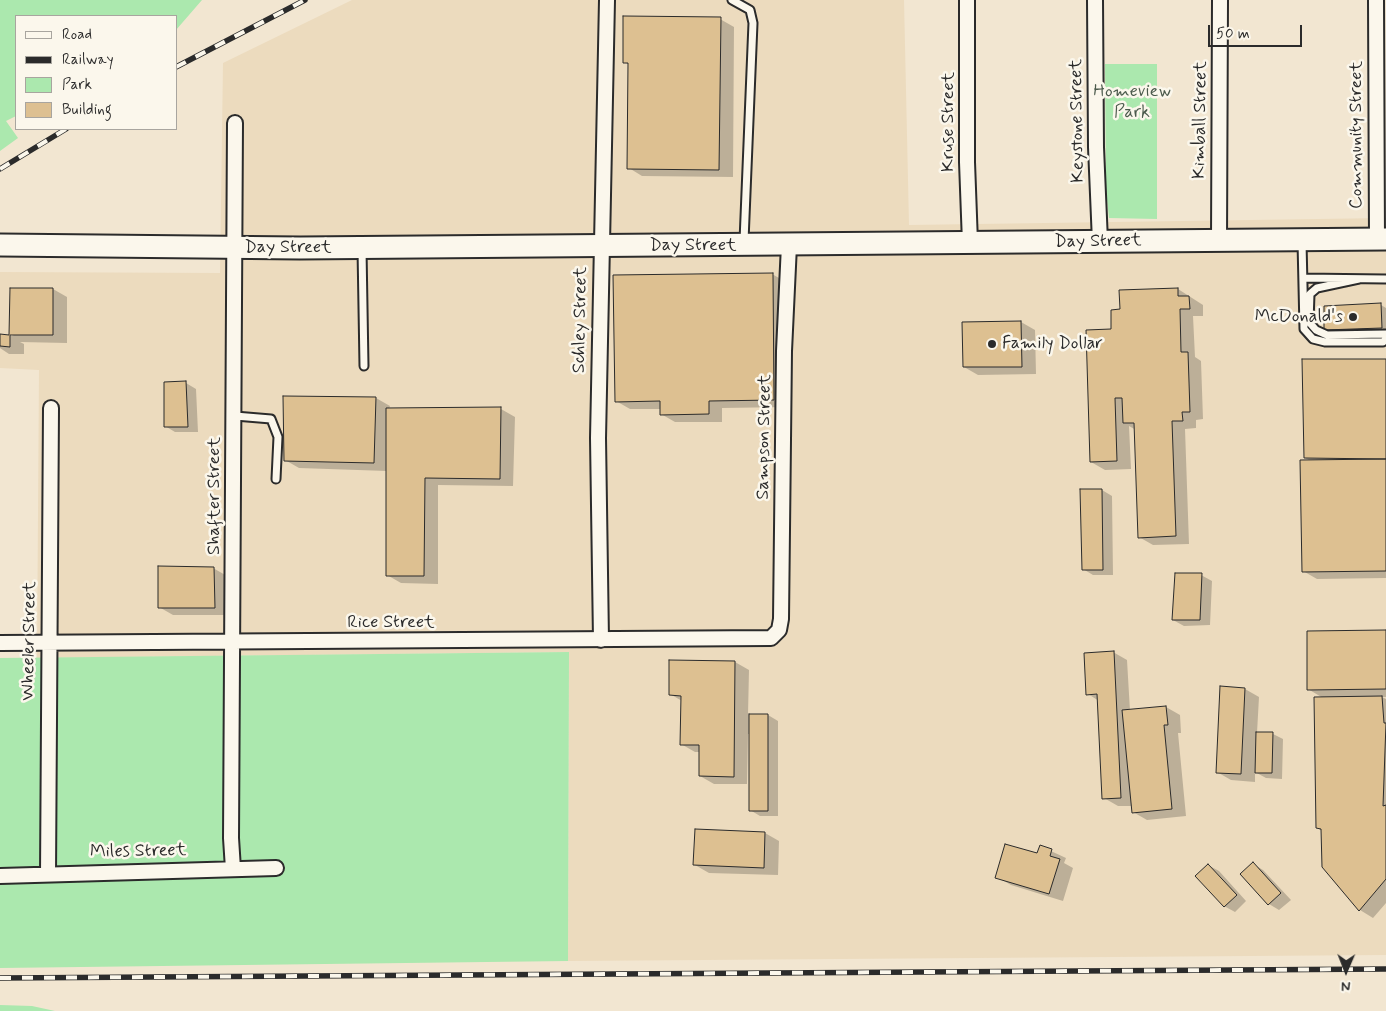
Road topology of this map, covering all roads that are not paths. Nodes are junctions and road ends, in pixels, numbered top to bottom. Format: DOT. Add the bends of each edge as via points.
graph roads {
  1 [pos="607,0"];
  2 [pos="732,0"];
  3 [pos="967,0"];
  4 [pos="1095,0"];
  5 [pos="1220,0"];
  6 [pos="1376,0"];
  7 [pos="235,122"];
  8 [pos="1382,239"];
  9 [pos="1302,240"];
  10 [pos="1219,241"];
  11 [pos="1100,242"];
  12 [pos="970,243"];
  13 [pos="744,245"];
  14 [pos="789,245"];
  15 [pos="0,246"];
  16 [pos="600,246"];
  17 [pos="234,248"];
  18 [pos="362,248"];
  19 [pos="1303,278"];
  20 [pos="1359,279"];
  21 [pos="1386,279"];
  22 [pos="1386,334"];
  23 [pos="1386,339"];
  24 [pos="364,366"];
  25 [pos="51,408"];
  26 [pos="235,416"];
  27 [pos="276,479"];
  28 [pos="779,630"];
  29 [pos="600,640"];
  30 [pos="0,643"];
  31 [pos="48,643"];
  32 [pos="233,643"];
  33 [pos="276,868"];
  34 [pos="233,869"];
  35 [pos="48,874"];
  36 [pos="0,876"];
  1 -- 16 [label="street, Schley Street"];
  2 -- 13 [label="lane" via="750,10 753,23"];
  3 -- 12 [label="street, Kruse Street"];
  4 -- 11 [label="street, Keystone Street"];
  5 -- 10 [label="street, Kimball Street"];
  6 -- 8 [label="street, Community Street"];
  7 -- 17 [label="street, Shafter Street"];
  8 -- 9 [label="main road, Day Street"];
  9 -- 10 [label="main road, Day Street"];
  9 -- 19 [label="lane"];
  10 -- 11 [label="main road, Day Street"];
  11 -- 12 [label="main road, Day Street"];
  12 -- 14 [label="main road, Day Street"];
  13 -- 14 [label="main road, Day Street"];
  13 -- 16 [label="main road, Day Street"];
  14 -- 28 [label="street, Sampson Street"];
  15 -- 17 [label="main road, Day Street"];
  16 -- 18 [label="main road, Day Street"];
  16 -- 29 [label="street, Schley Street"];
  17 -- 18 [label="main road, Day Street"];
  17 -- 26 [label="street, Shafter Street"];
  18 -- 24 [label="lane"];
  19 -- 20 [label="lane"];
  19 -- 23 [label="lane" via="1304,330 1313,339 1325,342 1383,342"];
  20 -- 21 [label="lane"];
  20 -- 22 [label="lane" via="1317,288 1310,294 1309,322 1327,335"];
  25 -- 31 [label="street, Wheeler Street"];
  26 -- 27 [label="lane" via="271,419 278,437"];
  26 -- 32 [label="street, Shafter Street"];
  28 -- 29 [label="street, Rice Street" via="771,638 760,639"];
  29 -- 32 [label="street, Rice Street"];
  30 -- 31 [label="street, Rice Street"];
  31 -- 32 [label="street, Rice Street"];
  31 -- 35 [label="street, Wheeler Street"];
  32 -- 34 [label="street, Shafter Street"];
  33 -- 34 [label="street, Miles Street"];
  34 -- 35 [label="street, Miles Street"];
  35 -- 36 [label="street, Miles Street"];
}
